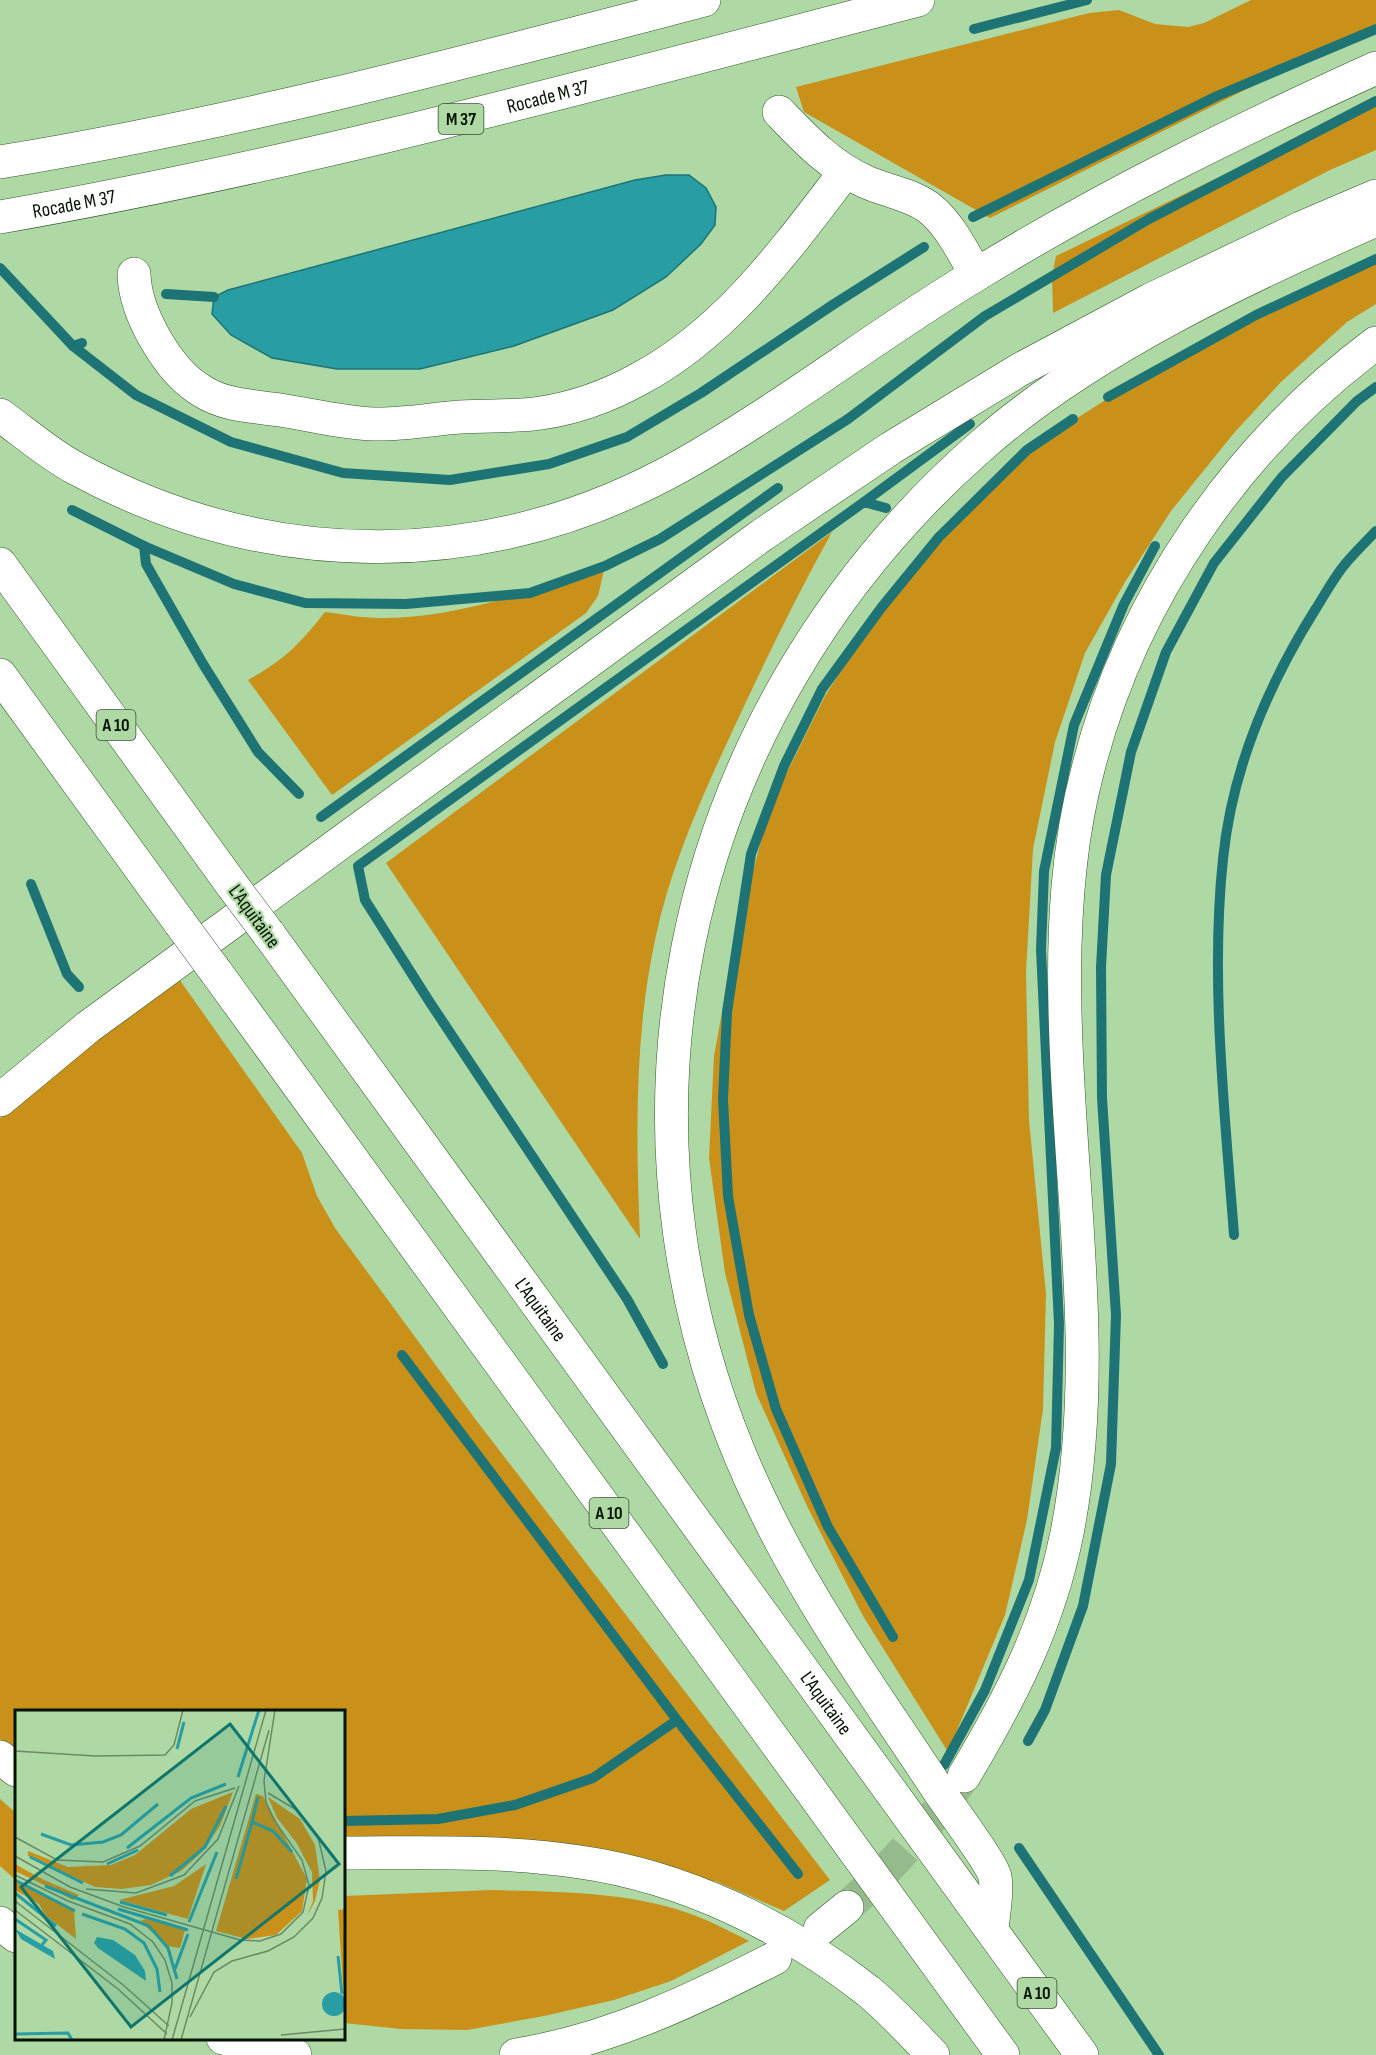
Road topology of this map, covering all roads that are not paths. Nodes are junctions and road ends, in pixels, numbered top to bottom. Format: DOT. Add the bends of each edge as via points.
graph roads {
  1 [pos="704,0"];
  2 [pos="918,0"];
  3 [pos="1376,68"];
  4 [pos="778,112"];
  5 [pos="0,162"];
  6 [pos="845,172"];
  7 [pos="1376,196"];
  8 [pos="0,217"];
  9 [pos="1376,220"];
  10 [pos="134,274"];
  11 [pos="976,274"];
  12 [pos="1376,343"];
  13 [pos="0,415"];
  14 [pos="0,564"];
  15 [pos="0,675"];
  16 [pos="0,1100"];
  17 [pos="0,1757"];
  18 [pos="15,1769"];
  19 [pos="964,1776"];
  20 [pos="345,1852"];
  21 [pos="847,1907"];
  22 [pos="0,1923"];
  23 [pos="820,1929"];
  24 [pos="992,1930"];
  25 [pos="15,1935"];
  26 [pos="774,1958"];
  27 [pos="231,2040"];
  28 [pos="295,2055"];
  29 [pos="516,2055"];
  30 [pos="933,2055"];
  31 [pos="1003,2055"];
  32 [pos="1082,2055"];
  1 -- 5 [label="main road" via="302,103"];
  2 -- 8 [label="main road, Rocade M 37 / M 37" via="303,158"];
  3 -- 11 [label="main road" via="1154,175"];
  4 -- 6 [label="main road" via="818,152"];
  6 -- 10 [label="main road" via="744,297 677,356 639,379 583,404 541,413 375,424 225,402 183,377 142,315"];
  6 -- 11 [label="main road" via="928,207 944,222"];
  7 -- 16 [label="main road" via="1150,300 1019,370 891,448 762,535 88,1027"];
  9 -- 24 [label="main road" via="1238,284 1099,360 1038,400 981,446 925,500 828,616 760,732 728,808 690,935 673,1051 671,1143 678,1236 706,1366 730,1435 783,1547 995,1875"];
  11 -- 13 [label="main road" via="685,464 579,513 463,542 364,548 244,533 175,514 122,492 71,466"];
  12 -- 19 [label="main road" via="1317,391 1270,437 1223,494 1171,570 1140,624 1119,674 1087,770 1072,847 1065,923 1065,1012 1083,1334 1077,1471 1051,1594 1031,1650 1007,1702"];
  14 -- 24 [label="main road, L'Aquitaine / A 10, bridge"];
  15 -- 31 [label="main road, A 10, bridge"];
  17 -- 18 [label="main road"];
  20 -- 30 [label="main road" via="515,1856 581,1862 639,1874 692,1891 728,1905 821,1957 870,1993"];
  21 -- 23 [label="main road"];
  22 -- 25 [label="main road"];
  24 -- 32 [label="main road, L'Aquitaine / A 10"];
  26 -- 29 [label="main road" via="694,2000 621,2029 549,2050"];
  27 -- 28 [label="main road"];
}
